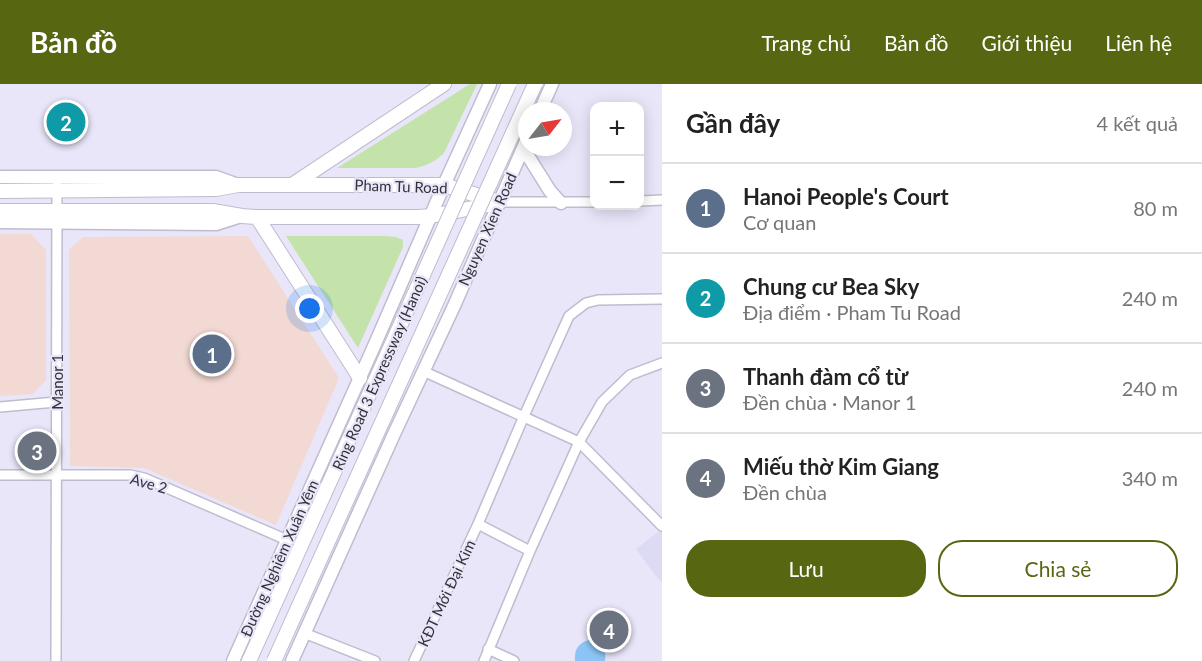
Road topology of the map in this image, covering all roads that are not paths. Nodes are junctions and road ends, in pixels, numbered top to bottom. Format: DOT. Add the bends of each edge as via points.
graph roads {
  1 [pos="444,84"];
  2 [pos="490,84"];
  3 [pos="509,84"];
  4 [pos="535,84"];
  5 [pos="552,84"];
  6 [pos="544,102"];
  7 [pos="520,156"];
  8 [pos="532,156"];
  9 [pos="0,177"];
  10 [pos="58,184"];
  11 [pos="444,184"];
  12 [pos="292,185"];
  13 [pos="0,191"];
  14 [pos="662,200"];
  15 [pos="644,201"];
  16 [pos="499,202"];
  17 [pos="590,202"];
  18 [pos="561,203"];
  19 [pos="0,211"];
  20 [pos="58,216"];
  21 [pos="431,216"];
  22 [pos="257,217"];
  23 [pos="0,222"];
  24 [pos="662,299"];
  25 [pos="662,363"];
  26 [pos="423,371"];
  27 [pos="360,378"];
  28 [pos="57,402"];
  29 [pos="0,407"];
  30 [pos="524,416"];
  31 [pos="579,442"];
  32 [pos="0,475"];
  33 [pos="57,475"];
  34 [pos="478,524"];
  35 [pos="662,526"];
  36 [pos="287,540"];
  37 [pos="530,551"];
  38 [pos="304,633"];
  39 [pos="488,649"];
  40 [pos="56,661"];
  41 [pos="233,661"];
  42 [pos="249,661"];
  43 [pos="274,661"];
  44 [pos="292,661"];
  45 [pos="375,661"];
  46 [pos="414,661"];
  47 [pos="484,661"];
  48 [pos="514,661"];
  1 -- 12 [label="highway"];
  2 -- 11 [label="main road"];
  3 -- 42 [label="highway, Ring Road 3 Expressway (Hanoi), bridge"];
  4 -- 43 [label="highway, Ring Road 3 Expressway (Hanoi), bridge"];
  5 -- 6 [label="main road"];
  7 -- 16 [label="main road, Nguyen Xien Road"];
  8 -- 18 [label="main road"];
  9 -- 10 [label="main road, Pham Tu Road"];
  10 -- 12 [label="highway, Pham Tu Road" via="216,189"];
  10 -- 13 [label="highway"];
  10 -- 20 [label="street, Manor 1"];
  11 -- 12 [label="highway, Pham Tu Road"];
  11 -- 16 [label="highway, Pham Tu Road"];
  11 -- 21 [label="main road"];
  14 -- 15 [label="street"];
  16 -- 18 [label="street"];
  16 -- 21 [label="highway, Pham Tu Road"];
  16 -- 26 [label="main road, Nguyen Xien Road"];
  17 -- 18 [label="street"];
  19 -- 20 [label="highway"];
  20 -- 22 [label="highway, Pham Tu Road" via="213,211"];
  20 -- 23 [label="main road"];
  20 -- 28 [label="street, Manor 1"];
  21 -- 22 [label="highway, Pham Tu Road"];
  21 -- 27 [label="main road, Đường Nghiêm Xuân Yêm"];
  22 -- 27 [label="highway"];
  24 -- 30 [label="street, KĐT Mới Đại Kim" via="598,300 586,303 570,316"];
  25 -- 31 [label="street" via="630,375 602,402"];
  26 -- 30 [label="street"];
  26 -- 38 [label="main road"];
  27 -- 36 [label="main road, Đường Nghiêm Xuân Yêm"];
  28 -- 29 [label="street"];
  28 -- 33 [label="street, Manor 1"];
  30 -- 31 [label="street"];
  30 -- 34 [label="street, KĐT Mới Đại Kim"];
  31 -- 35 [label="street"];
  31 -- 37 [label="street"];
  32 -- 33 [label="street, Ave 2"];
  33 -- 36 [label="street, Ave 2" via="144,478"];
  33 -- 40 [label="street, Manor 1"];
  34 -- 37 [label="street, KĐT Mới Đại Kim"];
  34 -- 46 [label="street, KĐT Mới Đại Kim"];
  36 -- 41 [label="main road, Đường Nghiêm Xuân Yêm"];
  37 -- 39 [label="street"];
  38 -- 44 [label="main road"];
  38 -- 45 [label="street"];
  39 -- 47 [label="street"];
  39 -- 48 [label="street"];
}
